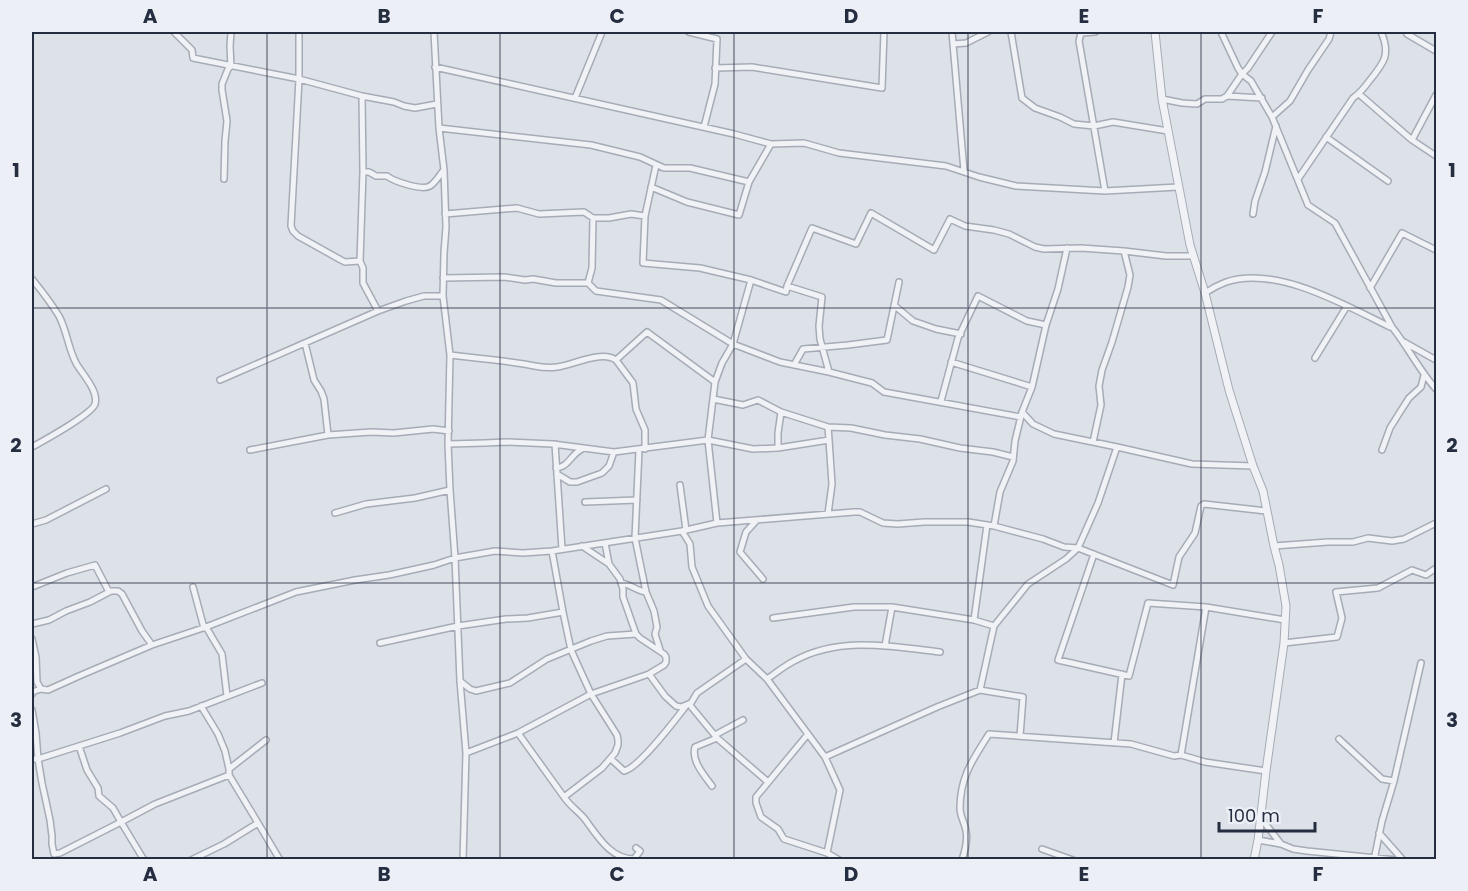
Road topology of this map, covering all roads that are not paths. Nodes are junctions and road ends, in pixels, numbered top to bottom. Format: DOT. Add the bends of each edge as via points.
graph roads {
  1 [pos="174,32"];
  2 [pos="231,32"];
  3 [pos="300,32"];
  4 [pos="434,32"];
  5 [pos="602,32"];
  6 [pos="689,32"];
  7 [pos="884,32"];
  8 [pos="952,32"];
  9 [pos="988,32"];
  10 [pos="1011,32"];
  11 [pos="1095,32"];
  12 [pos="1155,32"];
  13 [pos="1221,32"];
  14 [pos="1272,32"];
  15 [pos="1331,32"];
  16 [pos="1381,32"];
  17 [pos="1406,32"];
  18 [pos="953,44"];
  19 [pos="1437,51"];
  20 [pos="231,66"];
  21 [pos="435,67"];
  22 [pos="715,68"];
  23 [pos="1242,74"];
  24 [pos="299,78"];
  25 [pos="1359,94"];
  26 [pos="1437,95"];
  27 [pos="362,96"];
  28 [pos="1227,96"];
  29 [pos="576,98"];
  30 [pos="1262,98"];
  31 [pos="1162,99"];
  32 [pos="437,104"];
  33 [pos="1272,117"];
  34 [pos="1094,126"];
  35 [pos="1276,126"];
  36 [pos="704,127"];
  37 [pos="439,128"];
  38 [pos="1168,131"];
  39 [pos="1326,136"];
  40 [pos="1412,140"];
  41 [pos="771,144"];
  42 [pos="1437,156"];
  43 [pos="656,165"];
  44 [pos="444,170"];
  45 [pos="964,171"];
  46 [pos="363,172"];
  47 [pos="224,179"];
  48 [pos="1298,179"];
  49 [pos="1388,181"];
  50 [pos="749,182"];
  51 [pos="651,187"];
  52 [pos="1178,188"];
  53 [pos="1105,191"];
  54 [pos="445,214"];
  55 [pos="1253,214"];
  56 [pos="645,216"];
  57 [pos="593,218"];
  58 [pos="1067,248"];
  59 [pos="1437,250"];
  60 [pos="1124,251"];
  61 [pos="1193,256"];
  62 [pos="360,261"];
  63 [pos="443,278"];
  64 [pos="32,279"];
  65 [pos="751,280"];
  66 [pos="899,282"];
  67 [pos="588,283"];
  68 [pos="787,286"];
  69 [pos="1370,288"];
  70 [pos="1205,294"];
  71 [pos="444,296"];
  72 [pos="895,306"];
  73 [pos="1347,306"];
  74 [pos="378,311"];
  75 [pos="1046,325"];
  76 [pos="1392,327"];
  77 [pos="961,334"];
  78 [pos="1403,341"];
  79 [pos="305,343"];
  80 [pos="733,344"];
  81 [pos="822,348"];
  82 [pos="450,355"];
  83 [pos="1315,358"];
  84 [pos="616,360"];
  85 [pos="1437,360"];
  86 [pos="951,362"];
  87 [pos="794,365"];
  88 [pos="829,372"];
  89 [pos="1424,375"];
  90 [pos="220,380"];
  91 [pos="715,382"];
  92 [pos="1032,387"];
  93 [pos="1437,389"];
  94 [pos="713,399"];
  95 [pos="940,401"];
  96 [pos="781,412"];
  97 [pos="1022,415"];
  98 [pos="828,427"];
  99 [pos="448,431"];
  100 [pos="328,435"];
  101 [pos="708,440"];
  102 [pos="830,440"];
  103 [pos="1094,442"];
  104 [pos="447,444"];
  105 [pos="555,444"];
  106 [pos="32,447"];
  107 [pos="778,447"];
  108 [pos="1117,447"];
  109 [pos="583,448"];
  110 [pos="642,449"];
  111 [pos="250,450"];
  112 [pos="1382,450"];
  113 [pos="614,452"];
  114 [pos="1013,457"];
  115 [pos="1253,466"];
  116 [pos="557,471"];
  117 [pos="680,485"];
  118 [pos="106,489"];
  119 [pos="450,490"];
  120 [pos="637,500"];
  121 [pos="585,502"];
  122 [pos="1266,511"];
  123 [pos="335,513"];
  124 [pos="828,514"];
  125 [pos="756,521"];
  126 [pos="717,523"];
  127 [pos="1437,523"];
  128 [pos="32,524"];
  129 [pos="987,525"];
  130 [pos="994,526"];
  131 [pos="684,531"];
  132 [pos="635,538"];
  133 [pos="605,543"];
  134 [pos="582,546"];
  135 [pos="1274,546"];
  136 [pos="1078,548"];
  137 [pos="562,549"];
  138 [pos="552,551"];
  139 [pos="1094,554"];
  140 [pos="455,558"];
  141 [pos="609,564"];
  142 [pos="1437,568"];
  143 [pos="763,579"];
  144 [pos="621,583"];
  145 [pos="32,587"];
  146 [pos="193,587"];
  147 [pos="109,592"];
  148 [pos="646,592"];
  149 [pos="892,607"];
  150 [pos="1206,607"];
  151 [pos="563,612"];
  152 [pos="773,618"];
  153 [pos="974,620"];
  154 [pos="1285,620"];
  155 [pos="32,624"];
  156 [pos="458,626"];
  157 [pos="994,626"];
  158 [pos="205,627"];
  159 [pos="655,634"];
  160 [pos="637,635"];
  161 [pos="32,639"];
  162 [pos="380,643"];
  163 [pos="1284,643"];
  164 [pos="152,645"];
  165 [pos="885,646"];
  166 [pos="571,650"];
  167 [pos="660,651"];
  168 [pos="940,652"];
  169 [pos="746,659"];
  170 [pos="1421,663"];
  171 [pos="649,674"];
  172 [pos="1122,674"];
  173 [pos="767,679"];
  174 [pos="460,681"];
  175 [pos="262,683"];
  176 [pos="41,689"];
  177 [pos="980,690"];
  178 [pos="32,694"];
  179 [pos="591,694"];
  180 [pos="227,696"];
  181 [pos="688,705"];
  182 [pos="201,706"];
  183 [pos="32,710"];
  184 [pos="743,720"];
  185 [pos="518,733"];
  186 [pos="808,734"];
  187 [pos="716,736"];
  188 [pos="1020,736"];
  189 [pos="1339,739"];
  190 [pos="266,740"];
  191 [pos="1114,743"];
  192 [pos="79,746"];
  193 [pos="466,753"];
  194 [pos="1181,755"];
  195 [pos="825,757"];
  196 [pos="35,759"];
  197 [pos="610,759"];
  198 [pos="1266,771"];
  199 [pos="229,772"];
  200 [pos="1394,781"];
  201 [pos="768,782"];
  202 [pos="712,786"];
  203 [pos="564,797"];
  204 [pos="1260,817"];
  205 [pos="121,822"];
  206 [pos="258,823"];
  207 [pos="1379,833"];
  208 [pos="1258,840"];
  209 [pos="1281,844"];
  210 [pos="636,848"];
  211 [pos="1042,849"];
  212 [pos="827,853"];
  213 [pos="54,857"];
  214 [pos="623,858"];
  215 [pos="1374,858"];
  216 [pos="144,860"];
  217 [pos="191,860"];
  218 [pos="280,860"];
  219 [pos="463,860"];
  220 [pos="839,860"];
  221 [pos="962,860"];
  222 [pos="1073,860"];
  223 [pos="1254,860"];
  224 [pos="1396,860"];
  225 [pos="1403,860"];
  1 -- 20 [label="street" via="192,50 193,58"];
  2 -- 20 [label="street"];
  3 -- 24 [label="street"];
  4 -- 21 [label="street"];
  5 -- 29 [label="street"];
  6 -- 22 [label="street" via="717,39"];
  7 -- 22 [label="street" via="882,88 752,67"];
  8 -- 18 [label="street"];
  9 -- 18 [label="street" via="966,43"];
  10 -- 34 [label="street" via="1022,98 1035,108 1074,124"];
  11 -- 34 [label="street" via="1081,33 1079,41"];
  12 -- 31 [label="street"];
  13 -- 23 [label="street"];
  14 -- 23 [label="street"];
  15 -- 33 [label="street" via="1290,101"];
  16 -- 25 [label="street" via="1385,59"];
  17 -- 19 [label="street"];
  18 -- 45 [label="street"];
  20 -- 24 [label="street"];
  20 -- 47 [label="street" via="222,90 227,121"];
  21 -- 29 [label="street"];
  21 -- 32 [label="street"];
  22 -- 36 [label="street"];
  23 -- 28 [label="street"];
  23 -- 30 [label="street"];
  24 -- 27 [label="street"];
  24 -- 62 [label="street" via="291,226 298,236 341,260"];
  25 -- 39 [label="street"];
  25 -- 40 [label="street"];
  26 -- 40 [label="street"];
  27 -- 32 [label="street" via="415,108"];
  27 -- 46 [label="street"];
  28 -- 30 [label="street"];
  28 -- 31 [label="street" via="1197,104"];
  29 -- 36 [label="street"];
  30 -- 33 [label="street"];
  31 -- 38 [label="street"];
  32 -- 37 [label="street"];
  33 -- 35 [label="street"];
  34 -- 38 [label="street" via="1113,122"];
  34 -- 53 [label="street"];
  35 -- 48 [label="street"];
  35 -- 55 [label="street"];
  36 -- 41 [label="street"];
  37 -- 43 [label="street" via="591,145"];
  37 -- 44 [label="street"];
  38 -- 52 [label="street"];
  39 -- 48 [label="street"];
  39 -- 49 [label="street"];
  40 -- 42 [label="street"];
  41 -- 45 [label="street" via="804,143 839,153"];
  41 -- 50 [label="street"];
  43 -- 50 [label="street" via="690,168"];
  43 -- 51 [label="street"];
  44 -- 46 [label="street" via="426,188"];
  44 -- 54 [label="street"];
  45 -- 53 [label="street" via="1016,186"];
  46 -- 62 [label="street"];
  48 -- 69 [label="street" via="1308,205 1335,224"];
  50 -- 51 [label="street" via="739,215 687,202"];
  51 -- 56 [label="street"];
  52 -- 53 [label="street"];
  52 -- 61 [label="street"];
  54 -- 57 [label="street" via="517,208 539,214 584,212"];
  54 -- 63 [label="street"];
  56 -- 57 [label="street"];
  56 -- 65 [label="street" via="643,263 700,268"];
  57 -- 67 [label="street"];
  58 -- 60 [label="street"];
  58 -- 68 [label="street" via="1035,247 1001,232 965,226 950,219 934,250 871,213 856,243 812,228"];
  58 -- 75 [label="street" via="1059,290"];
  59 -- 69 [label="street" via="1402,233"];
  60 -- 61 [label="street"];
  60 -- 103 [label="street" via="1130,276 1102,370"];
  61 -- 70 [label="street"];
  62 -- 74 [label="street" via="363,283"];
  63 -- 67 [label="street" via="504,277"];
  63 -- 71 [label="street"];
  64 -- 106 [label="street" via="58,315 76,362 96,396 92,409 76,422"];
  65 -- 68 [label="street" via="786,292"];
  65 -- 80 [label="street"];
  66 -- 72 [label="street"];
  67 -- 80 [label="street" via="596,291 661,300"];
  68 -- 81 [label="street" via="822,297"];
  69 -- 76 [label="street"];
  70 -- 73 [label="street" via="1227,282 1263,279 1304,287"];
  70 -- 115 [label="street"];
  71 -- 74 [label="street" via="424,296"];
  71 -- 82 [label="street"];
  72 -- 77 [label="street" via="913,321"];
  72 -- 81 [label="street" via="887,340"];
  73 -- 76 [label="street"];
  73 -- 83 [label="street"];
  74 -- 79 [label="street"];
  75 -- 77 [label="street" via="1027,321 978,297"];
  75 -- 92 [label="street"];
  76 -- 78 [label="street"];
  77 -- 86 [label="street"];
  78 -- 85 [label="street"];
  78 -- 89 [label="street"];
  79 -- 90 [label="street"];
  79 -- 100 [label="street" via="314,380 324,399"];
  80 -- 87 [label="street"];
  80 -- 91 [label="street"];
  81 -- 87 [label="street" via="803,349"];
  81 -- 88 [label="street"];
  82 -- 84 [label="street" via="540,368 557,368 592,358"];
  82 -- 99 [label="street"];
  84 -- 91 [label="street" via="647,332"];
  84 -- 110 [label="street" via="633,383 636,409 645,430"];
  86 -- 92 [label="street"];
  86 -- 95 [label="street"];
  87 -- 88 [label="street"];
  88 -- 95 [label="street" via="872,383 884,392"];
  89 -- 93 [label="street"];
  89 -- 112 [label="street" via="1421,387 1390,428"];
  91 -- 94 [label="street"];
  92 -- 97 [label="street"];
  94 -- 96 [label="street" via="743,405 758,400"];
  94 -- 101 [label="street"];
  95 -- 97 [label="street"];
  96 -- 98 [label="street"];
  96 -- 107 [label="street"];
  97 -- 103 [label="street" via="1054,434"];
  97 -- 114 [label="street"];
  98 -- 102 [label="street"];
  98 -- 114 [label="street"];
  99 -- 100 [label="street"];
  99 -- 104 [label="street"];
  100 -- 111 [label="street"];
  101 -- 107 [label="street" via="753,449"];
  101 -- 110 [label="street"];
  101 -- 126 [label="street"];
  102 -- 107 [label="street"];
  102 -- 124 [label="street" via="832,484"];
  103 -- 108 [label="street"];
  104 -- 105 [label="street"];
  104 -- 119 [label="street"];
  105 -- 109 [label="street"];
  105 -- 116 [label="street"];
  108 -- 115 [label="street" via="1192,464"];
  108 -- 136 [label="street"];
  109 -- 113 [label="street"];
  109 -- 116 [label="street"];
  110 -- 113 [label="street"];
  110 -- 120 [label="street"];
  113 -- 116 [label="street" via="602,473 577,482 570,482"];
  114 -- 130 [label="street" via="1000,492"];
  115 -- 122 [label="street"];
  116 -- 137 [label="street"];
  117 -- 131 [label="street"];
  118 -- 128 [label="street"];
  119 -- 123 [label="street"];
  119 -- 140 [label="street"];
  120 -- 121 [label="street"];
  120 -- 132 [label="street"];
  122 -- 135 [label="street"];
  122 -- 139 [label="street" via="1201,506 1195,533 1179,557 1173,585"];
  124 -- 125 [label="street"];
  124 -- 129 [label="street" via="860,512 883,523"];
  125 -- 126 [label="street"];
  125 -- 143 [label="street" via="746,532 740,552"];
  126 -- 131 [label="street"];
  127 -- 135 [label="street" via="1392,541 1368,538"];
  129 -- 130 [label="street"];
  129 -- 153 [label="street"];
  130 -- 136 [label="street"];
  131 -- 132 [label="street"];
  131 -- 169 [label="street" via="690,544 692,567 708,606"];
  132 -- 133 [label="street"];
  132 -- 148 [label="street"];
  133 -- 134 [label="street"];
  133 -- 141 [label="street"];
  134 -- 137 [label="street"];
  134 -- 141 [label="street"];
  135 -- 154 [label="street" via="1286,606"];
  136 -- 139 [label="street"];
  136 -- 157 [label="street" via="1028,584"];
  137 -- 138 [label="street"];
  138 -- 140 [label="street" via="495,551"];
  138 -- 151 [label="street"];
  139 -- 172 [label="street" via="1058,660"];
  140 -- 156 [label="street"];
  140 -- 158 [label="street" via="296,592"];
  141 -- 144 [label="street"];
  142 -- 163 [label="street" via="1426,575 1412,570 1378,588 1336,592 1342,618 1337,637"];
  144 -- 148 [label="street"];
  144 -- 160 [label="street" via="622,597"];
  145 -- 147 [label="street" via="95,565"];
  146 -- 158 [label="street"];
  147 -- 155 [label="street"];
  147 -- 164 [label="street" via="122,594"];
  148 -- 159 [label="street" via="654,611"];
  149 -- 152 [label="street" via="854,607"];
  149 -- 153 [label="street"];
  149 -- 165 [label="street"];
  150 -- 154 [label="street"];
  150 -- 172 [label="street" via="1148,603 1129,676"];
  150 -- 194 [label="street"];
  151 -- 156 [label="street"];
  151 -- 166 [label="street"];
  153 -- 157 [label="street"];
  154 -- 163 [label="street"];
  156 -- 162 [label="street"];
  156 -- 174 [label="street"];
  157 -- 177 [label="street"];
  158 -- 164 [label="street"];
  158 -- 180 [label="street" via="222,654"];
  159 -- 160 [label="street"];
  159 -- 167 [label="street"];
  160 -- 166 [label="street" via="608,636"];
  160 -- 167 [label="street"];
  161 -- 176 [label="street"];
  163 -- 198 [label="street"];
  164 -- 176 [label="street" via="48,690"];
  165 -- 168 [label="street"];
  165 -- 173 [label="street" via="851,645 816,652"];
  166 -- 174 [label="street" via="547,659 510,683 476,691"];
  166 -- 179 [label="street"];
  167 -- 171 [label="street" via="666,662"];
  169 -- 173 [label="street"];
  169 -- 181 [label="street" via="697,693"];
  170 -- 200 [label="street"];
  171 -- 179 [label="street"];
  171 -- 181 [label="street" via="676,706"];
  172 -- 191 [label="street"];
  173 -- 186 [label="street"];
  174 -- 193 [label="street"];
  175 -- 180 [label="street"];
  176 -- 178 [label="street"];
  177 -- 188 [label="street" via="1023,698"];
  177 -- 195 [label="street"];
  179 -- 185 [label="street"];
  179 -- 197 [label="street" via="617,735 618,745"];
  180 -- 182 [label="street"];
  181 -- 187 [label="street"];
  181 -- 197 [label="street" via="631,768 624,771"];
  182 -- 192 [label="street"];
  182 -- 199 [label="street" via="218,734"];
  183 -- 196 [label="street"];
  184 -- 187 [label="street"];
  185 -- 193 [label="street"];
  185 -- 203 [label="street"];
  186 -- 195 [label="street"];
  186 -- 201 [label="street"];
  187 -- 201 [label="street"];
  187 -- 202 [label="street" via="693,751"];
  188 -- 191 [label="street"];
  188 -- 221 [label="street" via="989,734 968,768 960,810 967,832"];
  189 -- 200 [label="street" via="1382,779"];
  190 -- 199 [label="street"];
  191 -- 194 [label="street"];
  192 -- 196 [label="street"];
  192 -- 205 [label="street" via="99,796"];
  193 -- 219 [label="street"];
  194 -- 198 [label="street"];
  195 -- 212 [label="street" via="840,790"];
  196 -- 213 [label="street" via="50,820"];
  197 -- 203 [label="street"];
  198 -- 204 [label="street"];
  199 -- 205 [label="street"];
  199 -- 206 [label="street"];
  200 -- 207 [label="street"];
  201 -- 212 [label="street" via="756,797 761,818 784,838"];
  203 -- 214 [label="street" via="601,841"];
  204 -- 208 [label="street"];
  204 -- 209 [label="street"];
  205 -- 213 [label="street"];
  205 -- 216 [label="street"];
  206 -- 217 [label="street"];
  206 -- 218 [label="street"];
  207 -- 215 [label="street"];
  207 -- 225 [label="street"];
  208 -- 209 [label="street"];
  208 -- 223 [label="street"];
  209 -- 215 [label="street" via="1293,849"];
  210 -- 214 [label="street" via="640,851 634,859"];
  211 -- 222 [label="street"];
  212 -- 220 [label="street"];
  215 -- 224 [label="street"];
}
